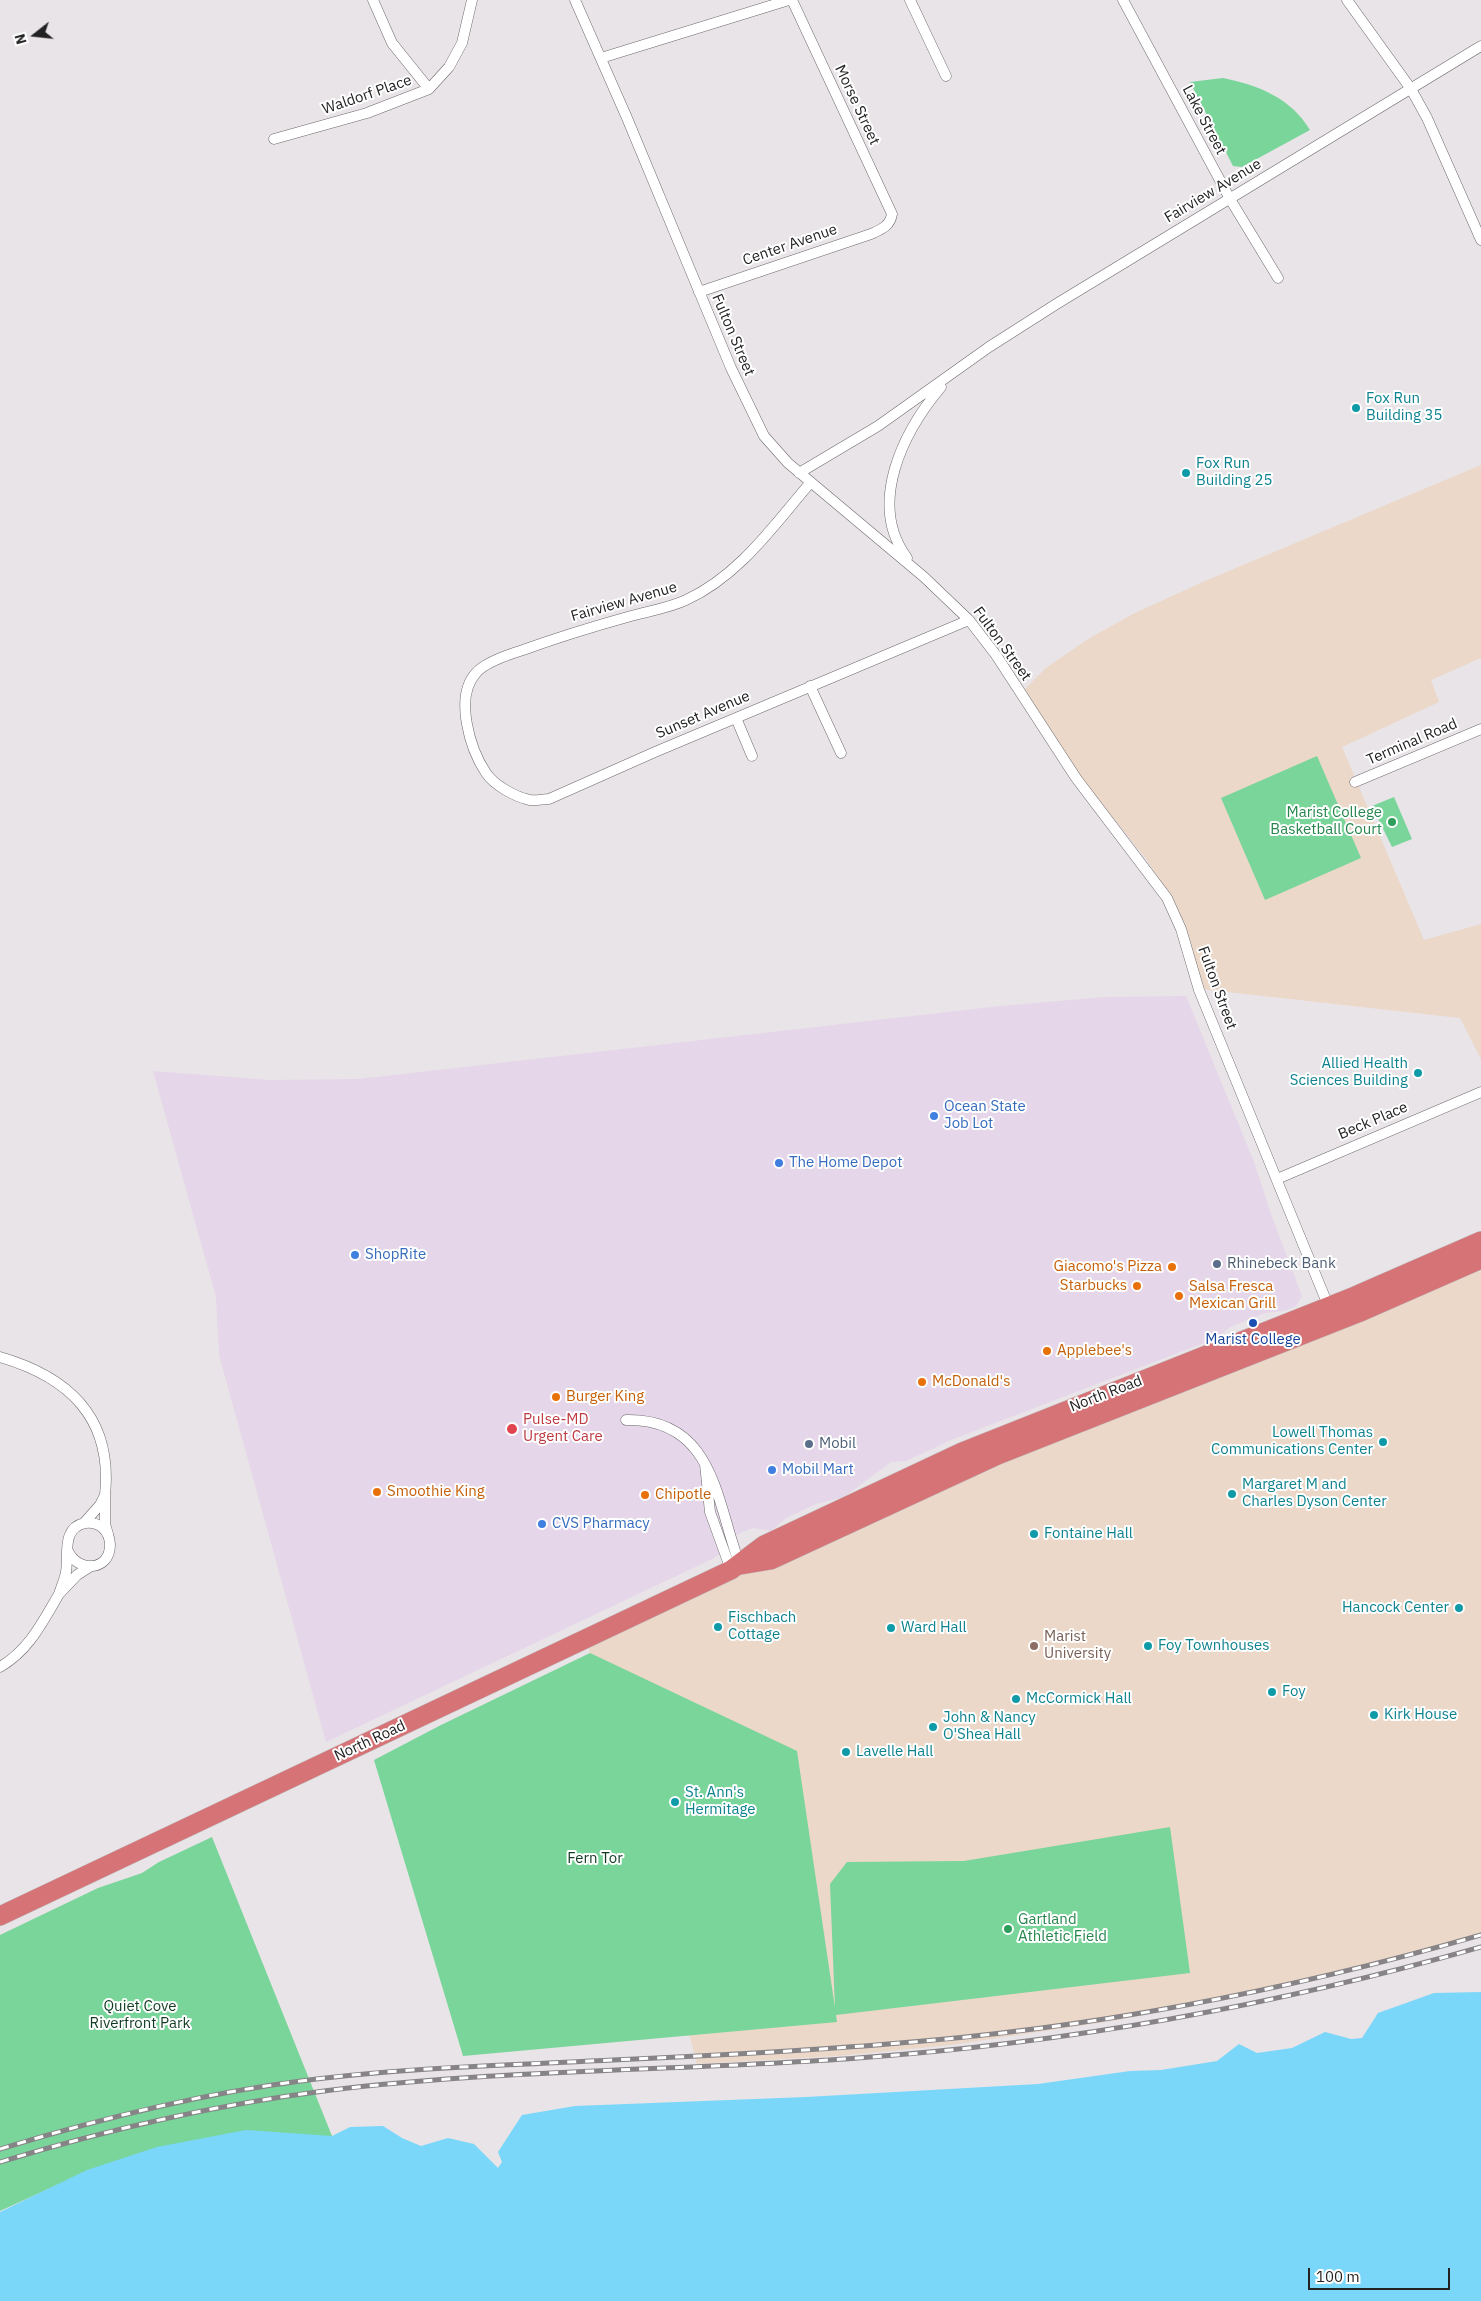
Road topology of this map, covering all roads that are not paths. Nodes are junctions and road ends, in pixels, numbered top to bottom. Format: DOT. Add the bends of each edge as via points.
graph roads {
  1 [pos="373,0"];
  2 [pos="472,0"];
  3 [pos="575,0"];
  4 [pos="791,0"];
  5 [pos="910,0"];
  6 [pos="1123,0"];
  7 [pos="1347,0"];
  8 [pos="1481,46"];
  9 [pos="601,58"];
  10 [pos="946,76"];
  11 [pos="429,89"];
  12 [pos="1411,89"];
  13 [pos="274,139"];
  14 [pos="1230,199"];
  15 [pos="889,223"];
  16 [pos="1481,240"];
  17 [pos="1278,278"];
  18 [pos="699,292"];
  19 [pos="964,365"];
  20 [pos="799,473"];
  21 [pos="811,482"];
  22 [pos="918,572"];
  23 [pos="969,620"];
  24 [pos="810,686"];
  25 [pos="736,718"];
  26 [pos="1481,729"];
  27 [pos="471,741"];
  28 [pos="841,753"];
  29 [pos="752,756"];
  30 [pos="1354,782"];
  31 [pos="1481,1092"];
  32 [pos="1277,1179"];
  33 [pos="1481,1241"];
  34 [pos="1481,1258"];
  35 [pos="1331,1315"];
  36 [pos="0,1357"];
  37 [pos="626,1420"];
  38 [pos="105,1494"];
  39 [pos="84,1524"];
  40 [pos="108,1535"];
  41 [pos="68,1551"];
  42 [pos="91,1566"];
  43 [pos="736,1567"];
  44 [pos="59,1594"];
  45 [pos="0,1667"];
  46 [pos="0,1916"];
  1 -- 11 [label="street" via="392,43"];
  2 -- 11 [label="street, Waldorf Place" via="462,43 448,67"];
  3 -- 9 [label="street, Fulton Street"];
  4 -- 9 [label="street"];
  4 -- 15 [label="street, Morse Street" via="892,214"];
  5 -- 10 [label="street"];
  6 -- 14 [label="street, Lake Street"];
  7 -- 12 [label="street"];
  8 -- 12 [label="street, Fairview Avenue"];
  9 -- 18 [label="street, Fulton Street"];
  11 -- 13 [label="street, Waldorf Place" via="367,113"];
  12 -- 14 [label="street, Fairview Avenue"];
  12 -- 16 [label="street"];
  14 -- 17 [label="street, Lake Street"];
  14 -- 19 [label="street, Fairview Avenue"];
  15 -- 18 [label="street, Center Avenue" via="871,234"];
  18 -- 20 [label="street, Fulton Street" via="758,426 778,454"];
  19 -- 20 [label="street, Fairview Avenue" via="893,416"];
  19 -- 22 [label="street, Fairview Avenue" via="932,398 915,423 901,449 893,476 891,516 894,536"];
  20 -- 21 [label="street, Fulton Street"];
  21 -- 22 [label="street, Fulton Street"];
  21 -- 27 [label="street, Fairview Avenue" via="752,551 714,585 684,601 572,633 503,657 476,672 470,682 466,704"];
  22 -- 23 [label="street, Fulton Street"];
  23 -- 24 [label="street, Sunset Avenue"];
  23 -- 32 [label="street, Fulton Street" via="1000,661 1065,762 1152,875 1172,908 1199,990"];
  24 -- 25 [label="street, Sunset Avenue"];
  24 -- 28 [label="street"];
  25 -- 27 [label="street, Sunset Avenue" via="549,799 530,800 505,790 487,775"];
  25 -- 29 [label="street"];
  26 -- 30 [label="street, Terminal Road"];
  31 -- 32 [label="street, Beck Place"];
  32 -- 35 [label="street, Fulton Street"];
  33 -- 35 [label="highway, North Road"];
  34 -- 35 [label="highway, North Road"];
  35 -- 43 [label="highway, North Road" via="1042,1419 946,1459 764,1545"];
  36 -- 38 [label="street" via="54,1379 81,1402 100,1441"];
  37 -- 43 [label="street" via="647,1421 670,1428 692,1445 713,1477"];
  38 -- 39 [label="street"];
  38 -- 40 [label="street"];
  39 -- 40 [label="street" via="98,1525"];
  39 -- 41 [label="street" via="77,1526 68,1537"];
  40 -- 42 [label="street" via="110,1549 107,1556"];
  41 -- 42 [label="street" via="77,1563"];
  41 -- 44 [label="street" via="66,1573"];
  42 -- 44 [label="street"];
  43 -- 46 [label="highway, North Road"];
  44 -- 45 [label="street" via="30,1643"];
}
